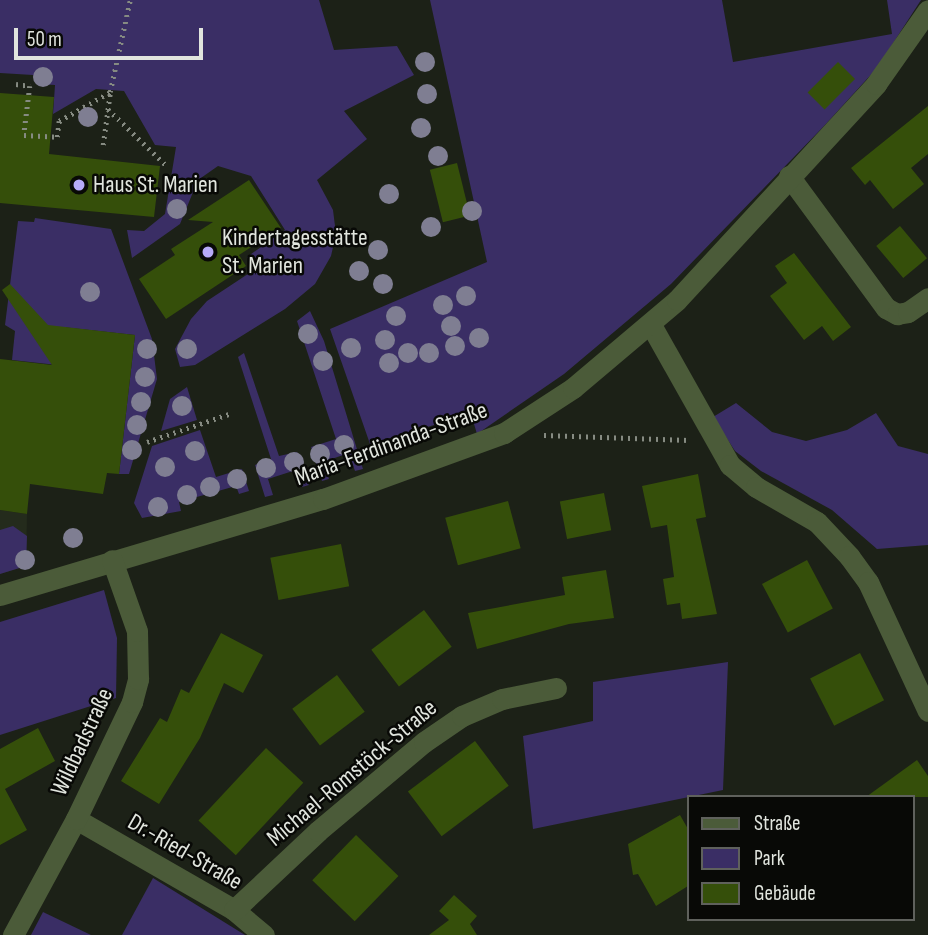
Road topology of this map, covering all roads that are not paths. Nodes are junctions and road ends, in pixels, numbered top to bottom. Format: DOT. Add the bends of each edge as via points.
graph roads {
  1 [pos="928,10"];
  2 [pos="789,176"];
  3 [pos="928,298"];
  4 [pos="651,325"];
  5 [pos="112,560"];
  6 [pos="0,595"];
  7 [pos="556,688"];
  8 [pos="928,712"];
  9 [pos="76,819"];
  10 [pos="234,911"];
  11 [pos="13,935"];
  12 [pos="264,935"];
  1 -- 2 [label="street, Maria-Ferdinanda-Straße" via="876,84"];
  2 -- 3 [label="street" via="886,307 897,314 908,312"];
  2 -- 4 [label="street, Maria-Ferdinanda-Straße"];
  4 -- 5 [label="street, Maria-Ferdinanda-Straße" via="573,388 504,433 323,499"];
  4 -- 8 [label="street" via="730,465 756,487 817,522 849,555 878,603"];
  5 -- 6 [label="street, Maria-Ferdinanda-Straße"];
  5 -- 9 [label="street, Wildbadstraße" via="137,631 138,679 132,702"];
  7 -- 10 [label="street, Michael-Romstöck-Straße" via="502,699 443,729 318,831"];
  9 -- 10 [label="street, Dr.-Ried-Straße"];
  9 -- 11 [label="street, Wildbadstraße"];
  10 -- 12 [label="street, Dr.-Ried-Straße"];
}
